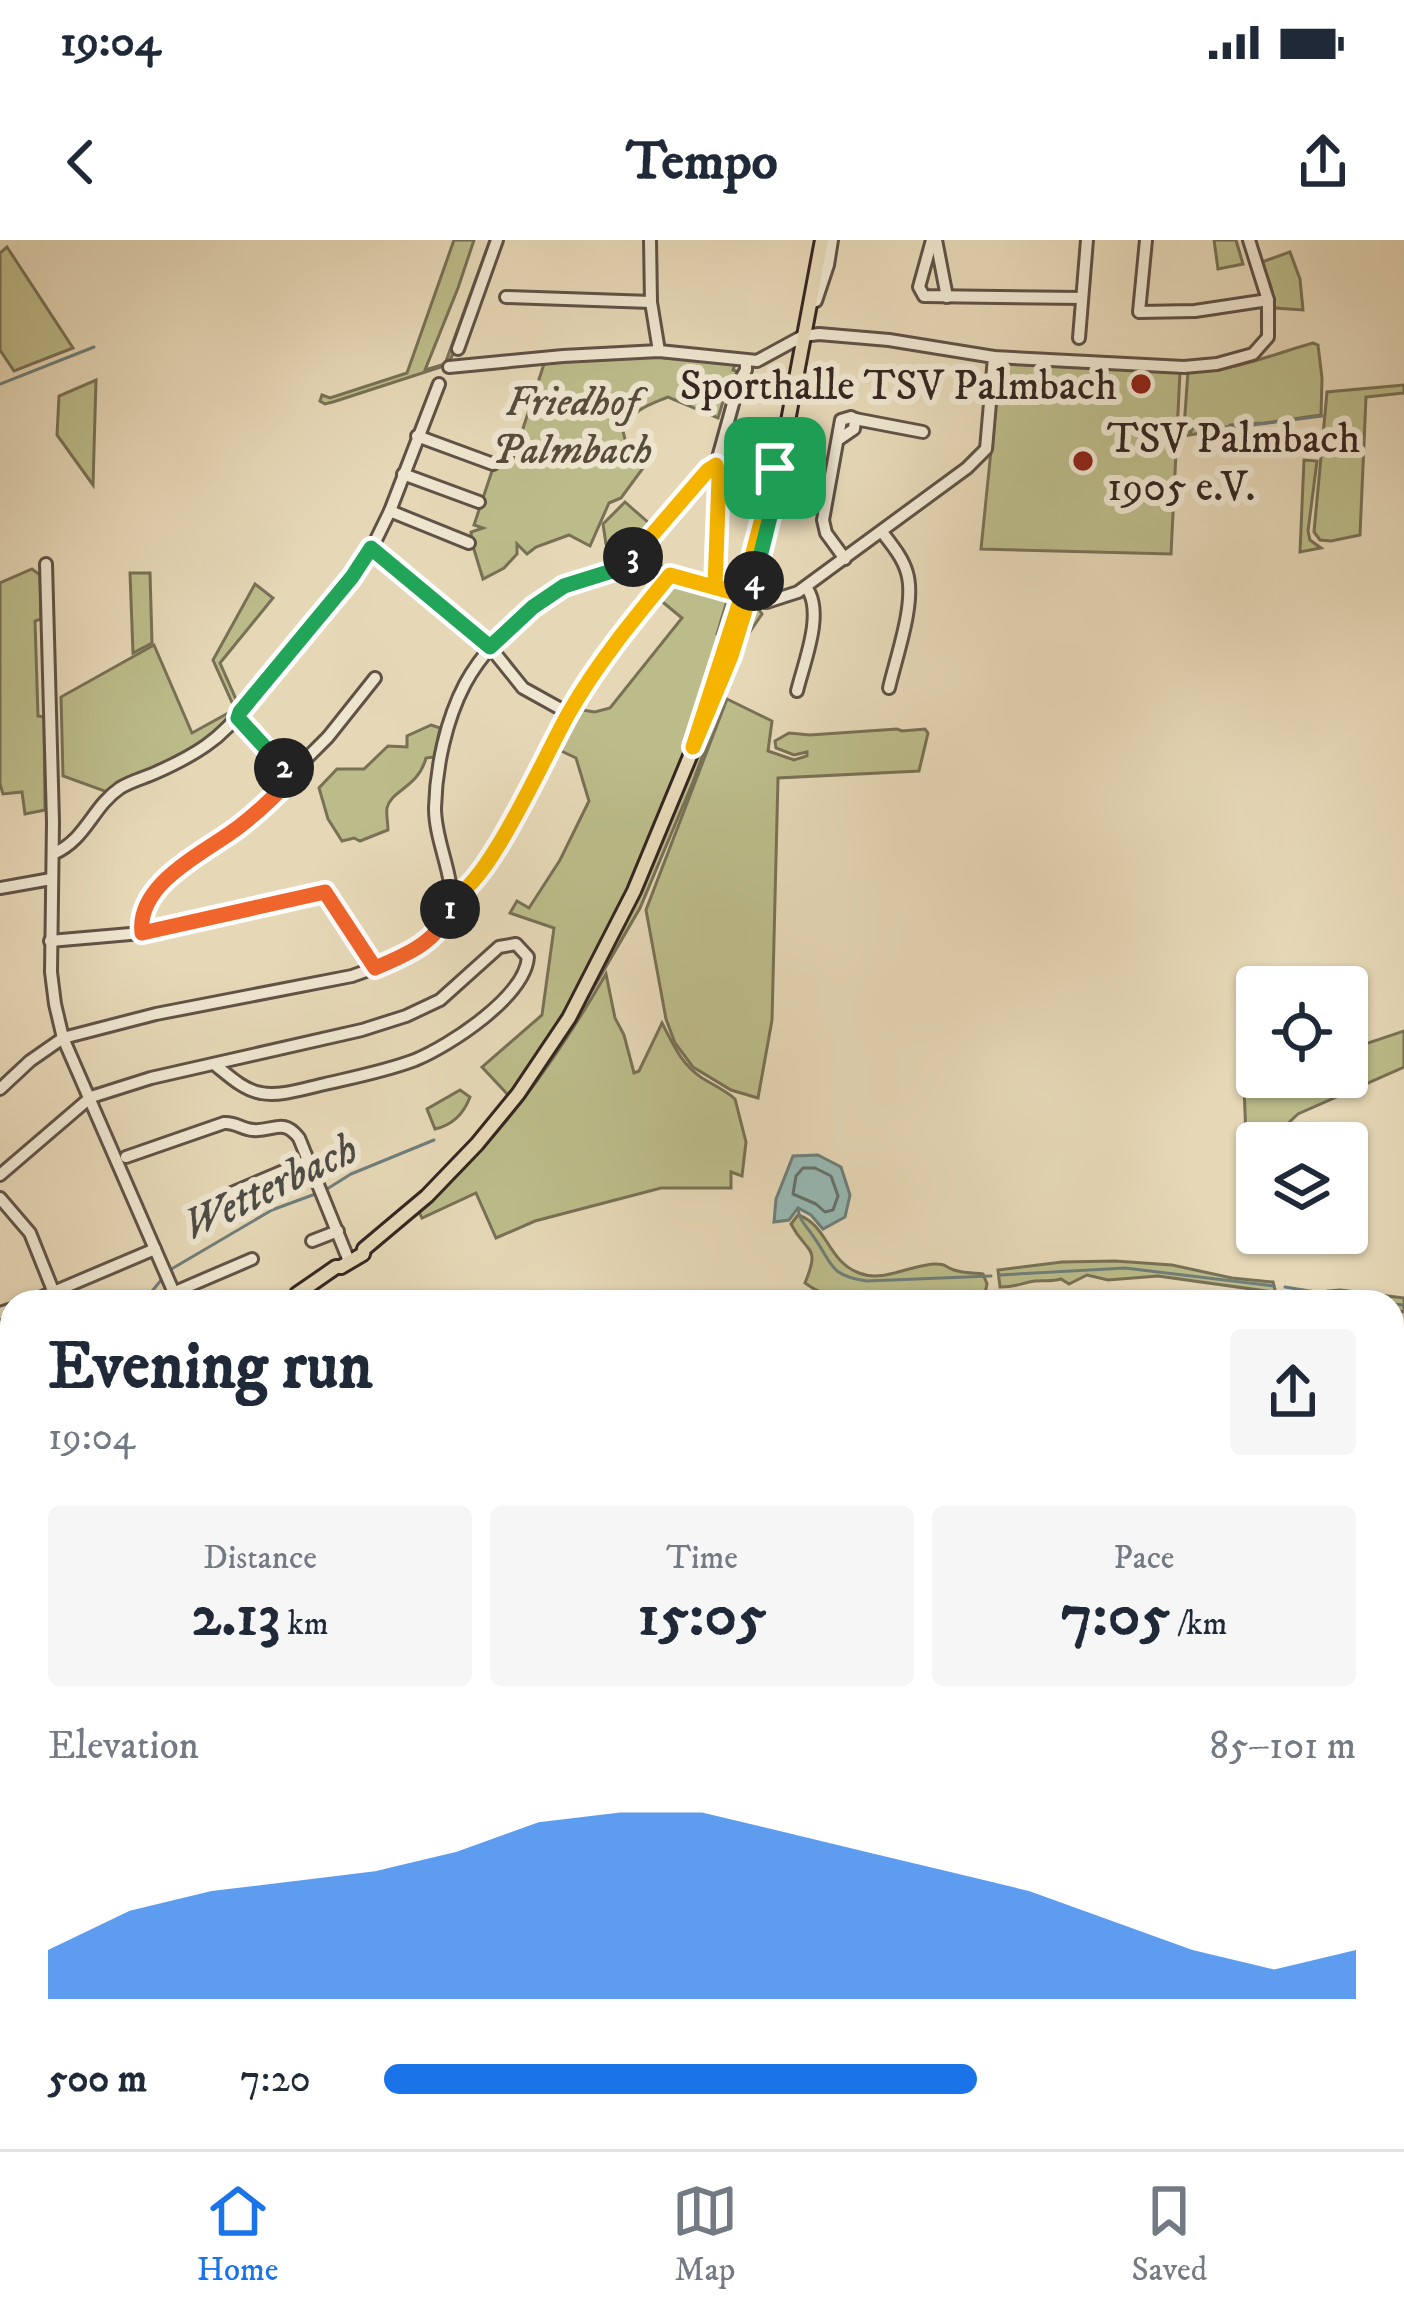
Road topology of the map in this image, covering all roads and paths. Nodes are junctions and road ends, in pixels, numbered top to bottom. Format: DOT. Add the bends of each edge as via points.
graph roads {
  1 [pos="497,240"];
  2 [pos="650,240"];
  3 [pos="822,240"];
  4 [pos="832,240"];
  5 [pos="933,240"];
  6 [pos="1087,240"];
  7 [pos="1146,240"];
  8 [pos="1249,240"];
  9 [pos="506,297"];
  10 [pos="947,297"];
  11 [pos="1082,298"];
  12 [pos="1268,300"];
  13 [pos="651,302"];
  14 [pos="808,303"];
  15 [pos="803,336"];
  16 [pos="1079,338"];
  17 [pos="458,349"];
  18 [pos="659,351"];
  19 [pos="994,357"];
  20 [pos="746,362"];
  21 [pos="448,367"];
  22 [pos="439,384"];
  23 [pos="923,432"];
  24 [pos="417,436"];
  25 [pos="493,464"];
  26 [pos="716,465"];
  27 [pos="403,474"];
  28 [pos="479,502"];
  29 [pos="390,511"];
  30 [pos="882,532"];
  31 [pos="469,543"];
  32 [pos="371,548"];
  33 [pos="844,559"];
  34 [pos="46,564"];
  35 [pos="628,566"];
  36 [pos="670,575"];
  37 [pos="715,586"];
  38 [pos="806,587"];
  39 [pos="746,596"];
  40 [pos="490,647"];
  41 [pos="376,678"];
  42 [pos="889,688"];
  43 [pos="797,691"];
  44 [pos="568,713"];
  45 [pos="238,718"];
  46 [pos="290,775"];
  47 [pos="53,854"];
  48 [pos="50,879"];
  49 [pos="0,888"];
  50 [pos="451,904"];
  51 [pos="142,933"];
  52 [pos="50,941"];
  53 [pos="375,968"];
  54 [pos="63,1038"];
  55 [pos="214,1064"];
  56 [pos="0,1089"];
  57 [pos="91,1097"];
  58 [pos="127,1157"];
  59 [pos="307,1161"];
  60 [pos="0,1175"];
  61 [pos="0,1198"];
  62 [pos="208,1203"];
  63 [pos="338,1232"];
  64 [pos="312,1241"];
  65 [pos="155,1249"];
  66 [pos="252,1259"];
  67 [pos="352,1259"];
  68 [pos="52,1290"];
  69 [pos="60,1290"];
  70 [pos="173,1290"];
  71 [pos="190,1290"];
  72 [pos="303,1290"];
  1 -- 17 [label="street"];
  2 -- 13 [label="street"];
  3 -- 14 [label="main road"];
  4 -- 14 [label="street" via="816,301"];
  5 -- 10 [label="street"];
  5 -- 10 [label="street" via="919,287 925,296"];
  6 -- 11 [label="street"];
  7 -- 12 [label="street" via="1139,311"];
  8 -- 12 [label="street"];
  9 -- 13 [label="street"];
  10 -- 11 [label="street"];
  11 -- 16 [label="street"];
  12 -- 19 [label="street" via="1268,338 1252,354 1217,364"];
  13 -- 18 [label="street"];
  14 -- 15 [label="main road"];
  15 -- 19 [label="street" via="843,334"];
  15 -- 20 [label="street"];
  15 -- 39 [label="main road" via="766,539"];
  18 -- 20 [label="street"];
  18 -- 21 [label="street"];
  19 -- 30 [label="street" via="986,448"];
  20 -- 26 [label="street"];
  22 -- 24 [label="street"];
  23 -- 33 [label="street" via="841,420 823,520"];
  24 -- 25 [label="street"];
  24 -- 27 [label="street"];
  26 -- 35 [label="street"];
  26 -- 37 [label="street"];
  27 -- 28 [label="street"];
  27 -- 29 [label="street"];
  29 -- 31 [label="street"];
  29 -- 32 [label="street"];
  30 -- 33 [label="street"];
  30 -- 42 [label="street" via="900,557 910,597"];
  32 -- 40 [label="street"];
  32 -- 45 [label="street"];
  33 -- 38 [label="street"];
  34 -- 47 [label="street"];
  35 -- 36 [label="street"];
  35 -- 40 [label="street" via="564,586"];
  36 -- 37 [label="street"];
  36 -- 44 [label="street"];
  37 -- 39 [label="street"];
  38 -- 39 [label="street" via="767,602"];
  38 -- 43 [label="street" via="815,611"];
  39 -- 67 [label="main road" via="653,848 552,1044 477,1144"];
  40 -- 44 [label="street" via="523,688"];
  40 -- 50 [label="street" via="461,693 439,770 436,832"];
  41 -- 46 [label="street"];
  44 -- 50 [label="street" via="493,854"];
  45 -- 46 [label="street"];
  45 -- 47 [label="street" via="199,752 123,786 70,847"];
  46 -- 51 [label="street" via="263,808 168,878 146,908"];
  47 -- 48 [label="street"];
  48 -- 49 [label="street"];
  48 -- 52 [label="street"];
  50 -- 53 [label="street" via="433,936"];
  51 -- 52 [label="street"];
  51 -- 53 [label="street" via="325,892"];
  52 -- 54 [label="street"];
  53 -- 54 [label="street"];
  54 -- 56 [label="street"];
  54 -- 57 [label="street"];
  55 -- 55 [label="street" via="406,1016 440,1000 499,947 511,943 528,957 514,988 454,1040 415,1060 273,1094"];
  55 -- 57 [label="street"];
  57 -- 60 [label="street"];
  57 -- 65 [label="street"];
  58 -- 59 [label="street" via="233,1122 292,1129"];
  59 -- 62 [label="street"];
  59 -- 63 [label="street"];
  61 -- 68 [label="street" via="30,1233"];
  63 -- 64 [label="street"];
  63 -- 67 [label="street"];
  65 -- 69 [label="street"];
  65 -- 70 [label="street"];
  66 -- 71 [label="street"];
  67 -- 72 [label="main road"];
}
